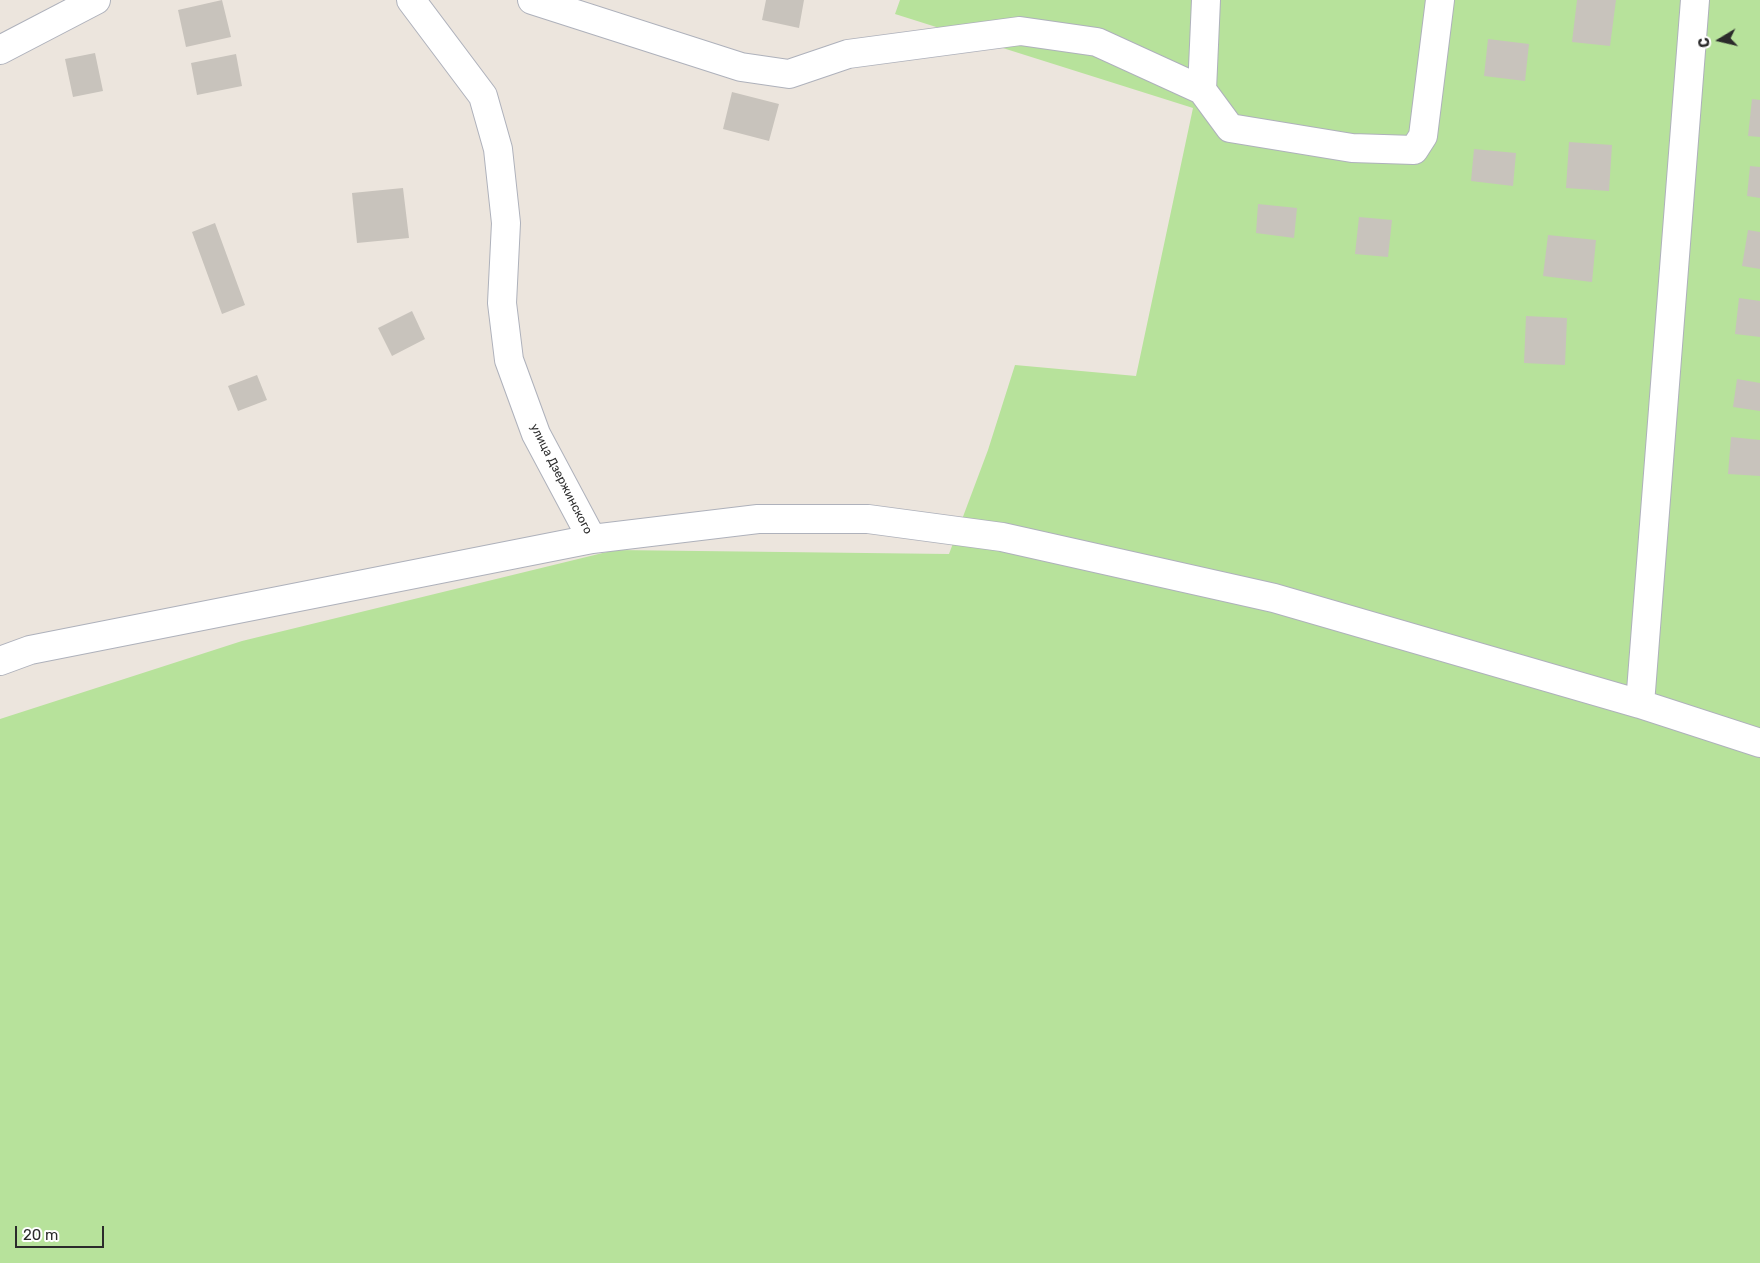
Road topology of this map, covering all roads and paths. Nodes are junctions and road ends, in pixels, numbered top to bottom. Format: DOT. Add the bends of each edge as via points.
graph roads {
  1 [pos="96,0"];
  2 [pos="411,0"];
  3 [pos="532,0"];
  4 [pos="1206,0"];
  5 [pos="1440,0"];
  6 [pos="1695,0"];
  7 [pos="0,50"];
  8 [pos="1202,90"];
  9 [pos="592,539"];
  10 [pos="0,661"];
  11 [pos="1640,704"];
  12 [pos="1760,743"];
  1 -- 7 [label="street"];
  2 -- 9 [label="street, улица Дзержинского" via="483,96 498,148 506,223 502,303 509,360 536,434"];
  3 -- 8 [label="street" via="741,67 789,74 848,54 1020,31 1098,42"];
  4 -- 8 [label="street"];
  5 -- 8 [label="street" via="1423,136 1414,150 1352,148 1230,128"];
  6 -- 11 [label="street"];
  9 -- 10 [label="street" via="30,650"];
  9 -- 11 [label="street" via="758,519 868,519 1002,537 1274,598"];
  11 -- 12 [label="street"];
}
